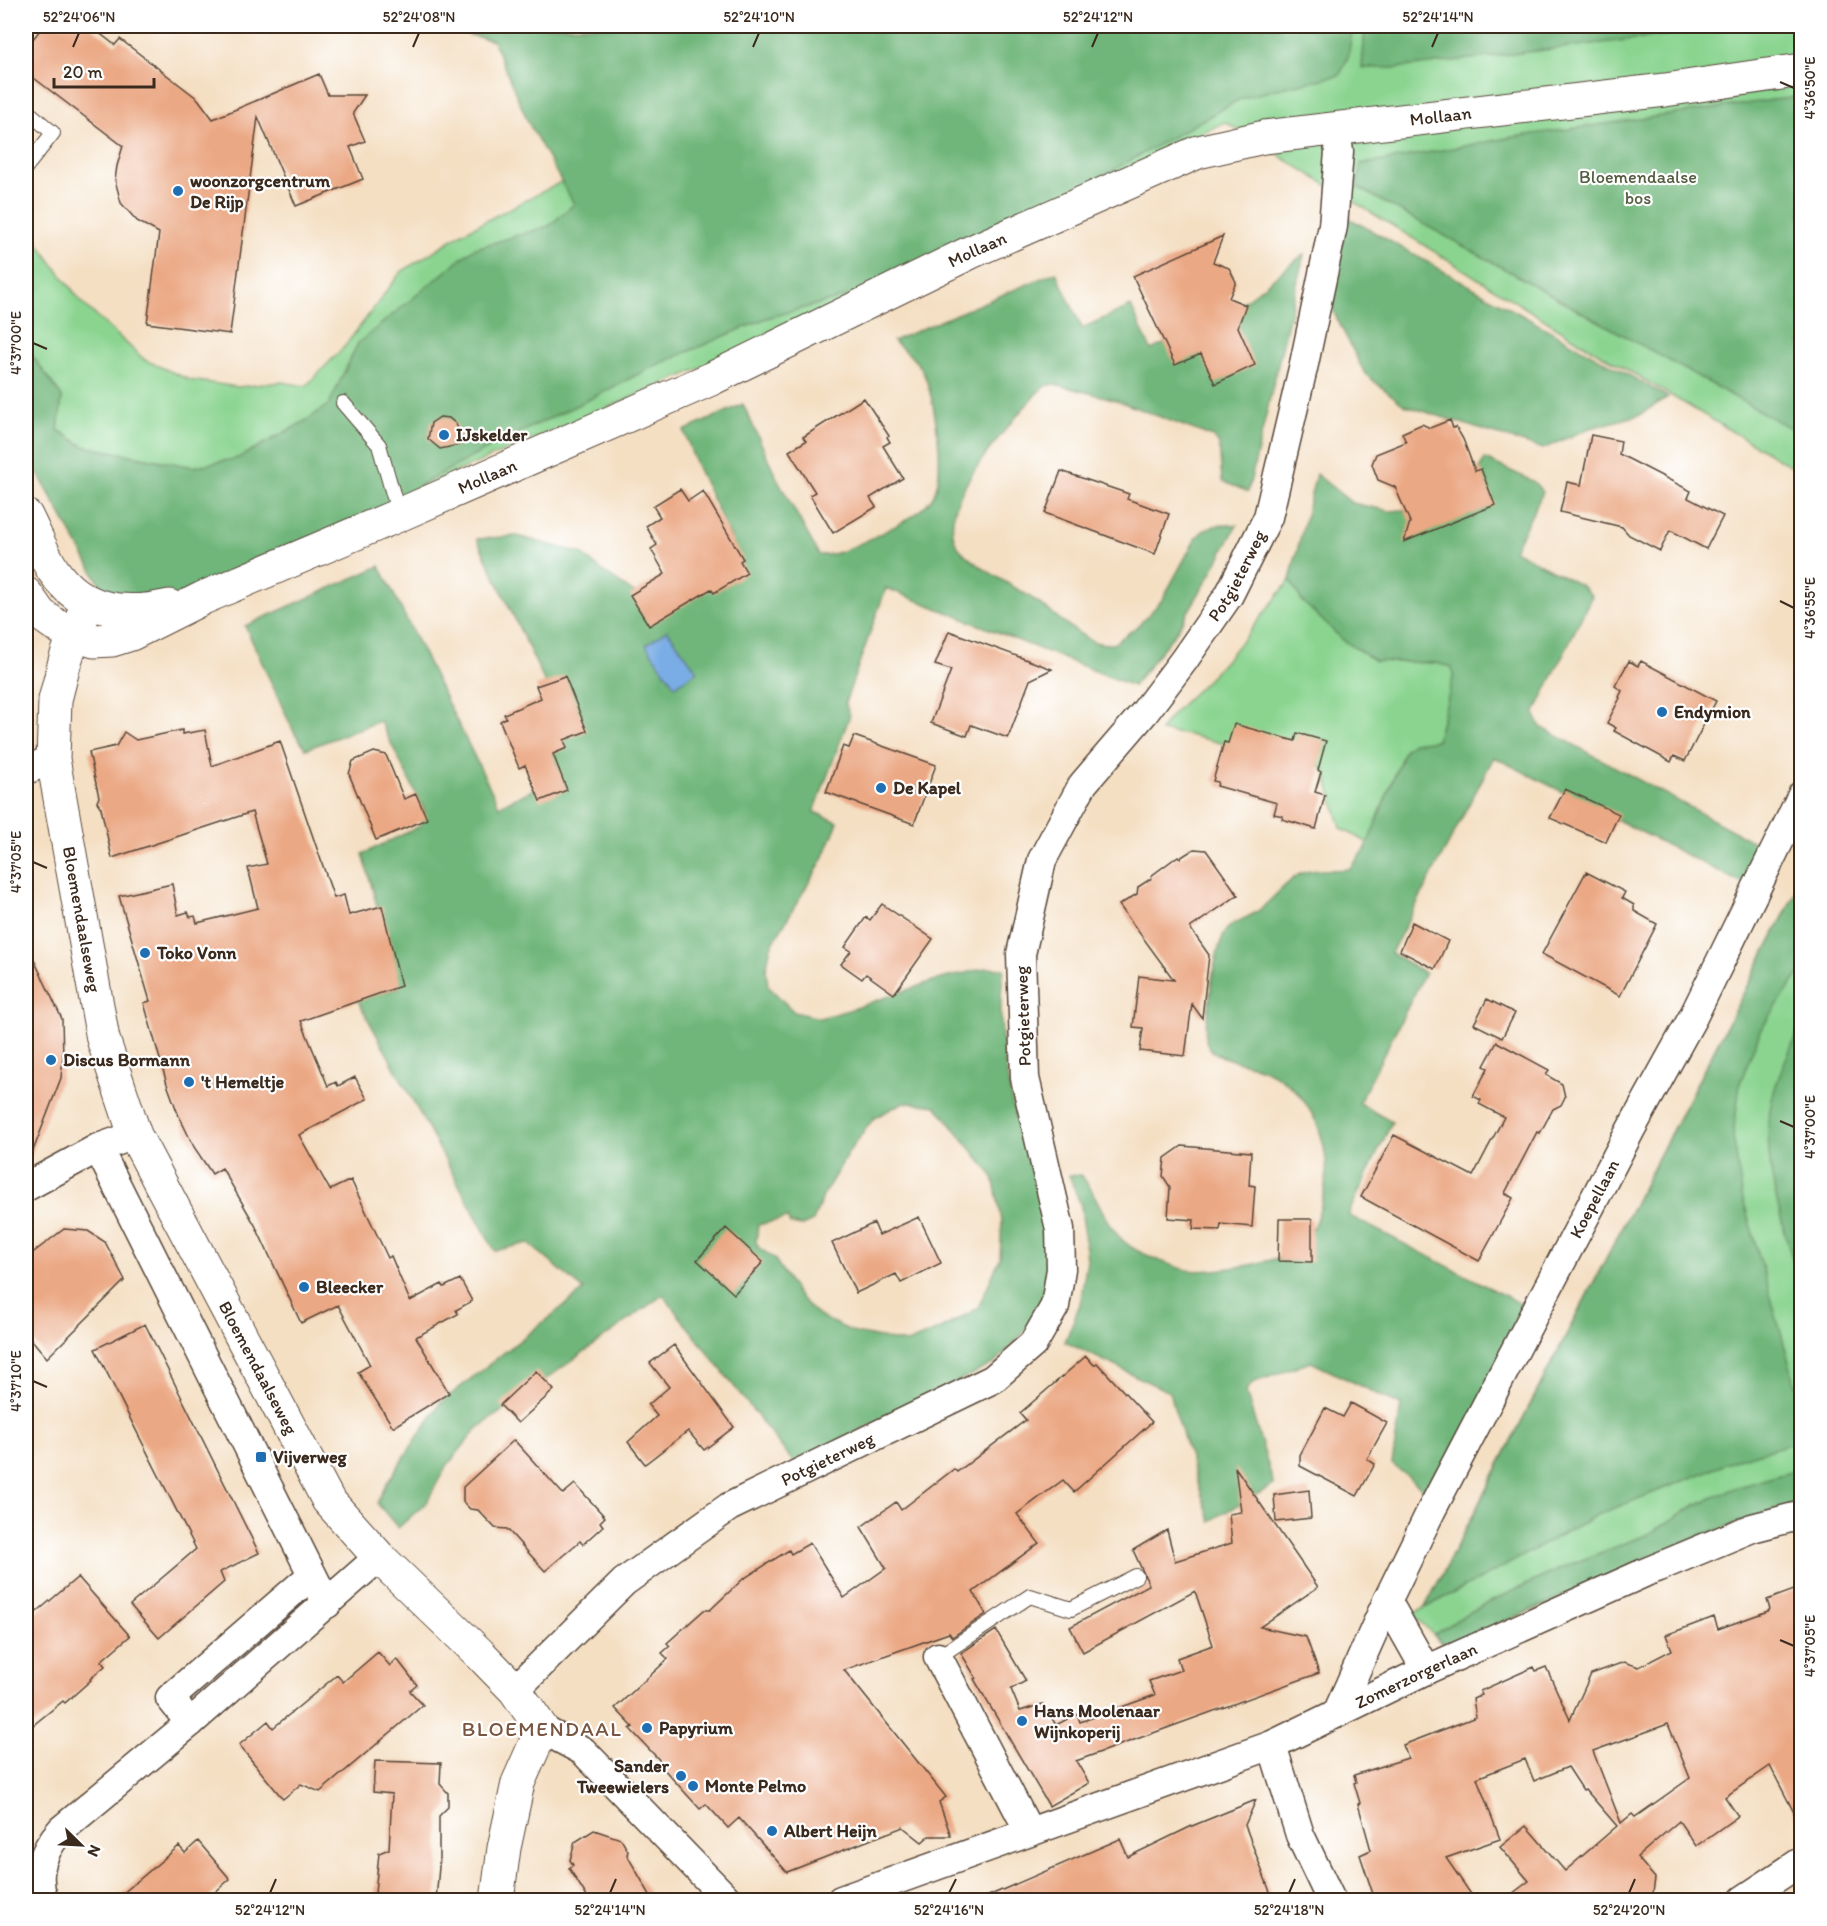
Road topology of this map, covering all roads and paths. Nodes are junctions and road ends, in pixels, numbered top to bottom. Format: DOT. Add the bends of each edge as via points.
graph roads {
  1 [pos="1802,70"];
  2 [pos="26,110"];
  3 [pos="1336,128"];
  4 [pos="26,167"];
  5 [pos="343,403"];
  6 [pos="399,515"];
  7 [pos="26,516"];
  8 [pos="26,594"];
  9 [pos="203,598"];
  10 [pos="89,602"];
  11 [pos="74,635"];
  12 [pos="39,765"];
  13 [pos="1802,795"];
  14 [pos="135,1135"];
  15 [pos="98,1148"];
  16 [pos="26,1186"];
  17 [pos="1802,1515"];
  18 [pos="379,1557"];
  19 [pos="312,1575"];
  20 [pos="1136,1576"];
  21 [pos="1386,1601"];
  22 [pos="327,1604"];
  23 [pos="938,1657"];
  24 [pos="1426,1670"];
  25 [pos="515,1690"];
  26 [pos="1338,1711"];
  27 [pos="190,1723"];
  28 [pos="542,1729"];
  29 [pos="1272,1745"];
  30 [pos="1029,1831"];
  31 [pos="1802,1861"];
  32 [pos="32,1869"];
  33 [pos="44,1900"];
  34 [pos="497,1900"];
  35 [pos="728,1900"];
  36 [pos="841,1900"];
  37 [pos="1330,1900"];
  38 [pos="1743,1900"];
  1 -- 3 [label="street, Mollaan"];
  2 -- 4 [label="lane" via="53,133"];
  3 -- 6 [label="street, Mollaan" via="1198,153 971,252 711,379"];
  3 -- 25 [label="street, Potgieterweg" via="1339,152 1333,226 1268,517 1229,595 1144,713 1083,784 1042,860 1021,965 1025,1078 1060,1229 1061,1269 1054,1306 1033,1344 993,1379 729,1507 624,1582"];
  5 -- 6 [label="lane" via="378,445"];
  6 -- 9 [label="street, Mollaan"];
  7 -- 10 [label="street" via="53,570"];
  8 -- 11 [label="street" via="40,614"];
  9 -- 10 [label="street, Mollaan" via="128,612"];
  9 -- 11 [label="street, Mollaan" via="112,640 94,641"];
  10 -- 11 [label="street, Bloemendaalseweg"];
  11 -- 12 [label="street, Bloemendaalseweg"];
  12 -- 14 [label="street, Bloemendaalseweg" via="103,1039"];
  13 -- 21 [label="street, Koepellaan" via="1693,1017"];
  14 -- 15 [label="street"];
  14 -- 18 [label="street, Bloemendaalseweg" via="328,1500"];
  15 -- 16 [label="street"];
  15 -- 19 [label="street"];
  17 -- 24 [label="street, Zomerzorgerlaan" via="1752,1528"];
  18 -- 22 [label="street"];
  18 -- 25 [label="street, Bloemendaalseweg"];
  19 -- 22 [label="street"];
  19 -- 27 [label="street" via="170,1698"];
  20 -- 23 [label="lane" via="1071,1609 1030,1596"];
  21 -- 24 [label="street"];
  21 -- 26 [label="street, Koepellaan"];
  22 -- 27 [label="street"];
  23 -- 30 [label="street"];
  24 -- 26 [label="street, Zomerzorgerlaan"];
  25 -- 28 [label="street, Bloemendaalseweg"];
  26 -- 29 [label="street, Zomerzorgerlaan"];
  27 -- 32 [label="street" via="61,1830"];
  28 -- 34 [label="street" via="518,1783"];
  28 -- 35 [label="street, Bloemendaalseweg" via="583,1750"];
  29 -- 30 [label="street, Zomerzorgerlaan"];
  29 -- 37 [label="street" via="1300,1835"];
  30 -- 36 [label="street, Zomerzorgerlaan"];
  31 -- 38 [label="street"];
  32 -- 33 [label="street"];
}
